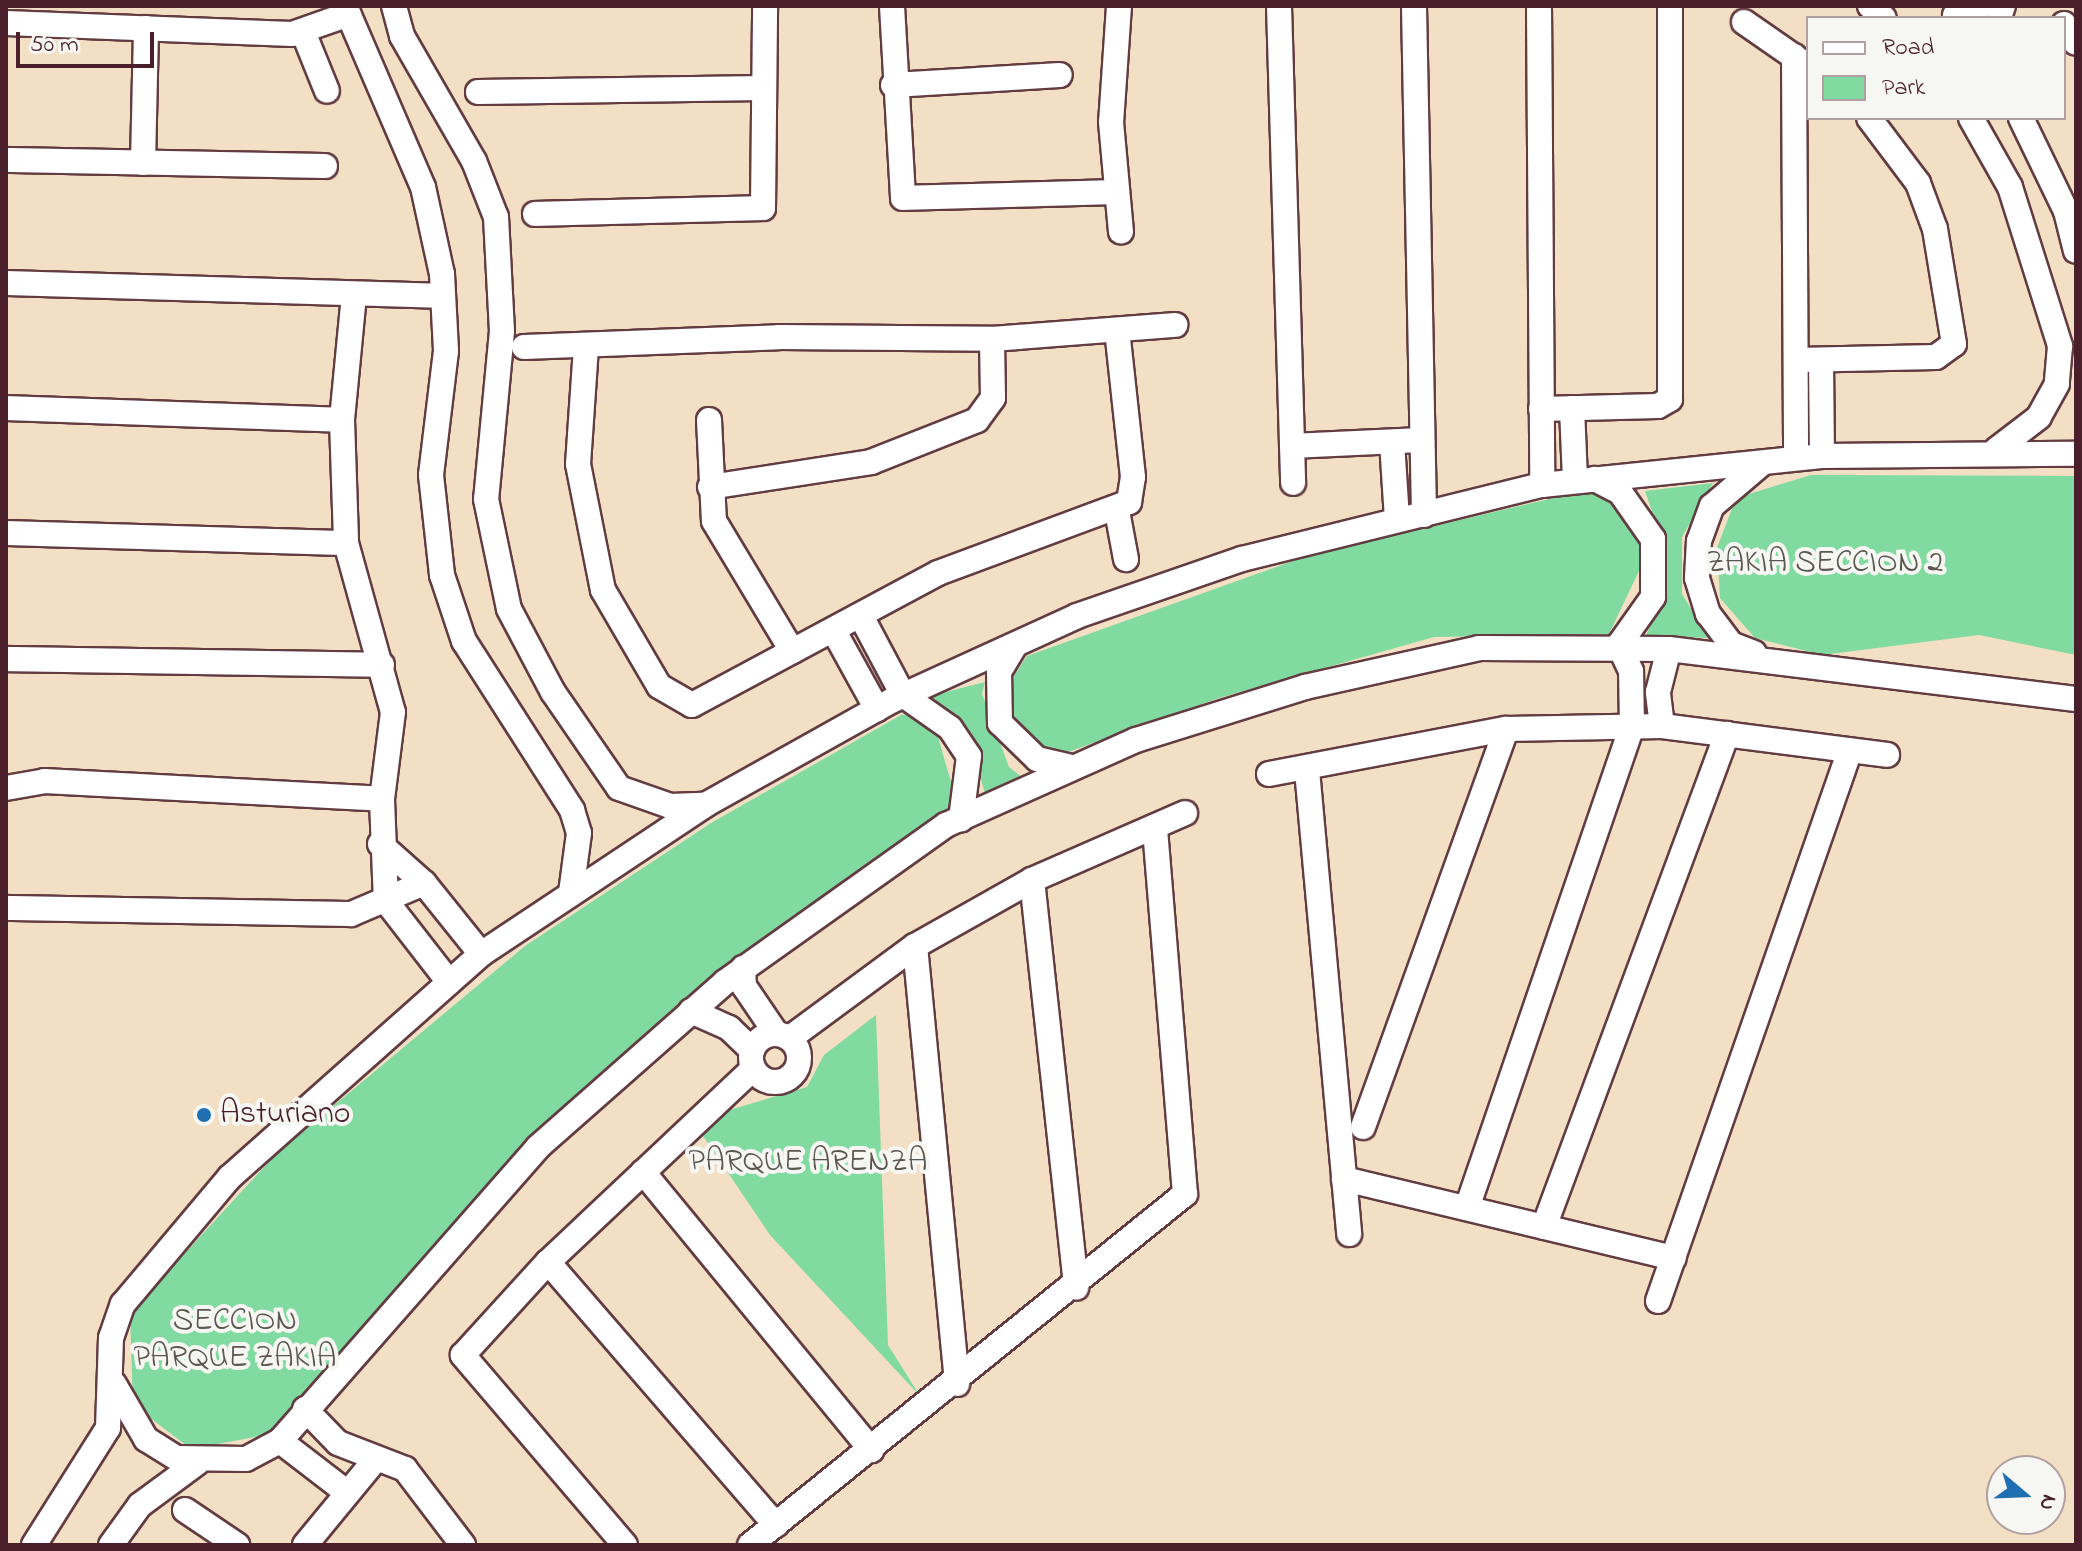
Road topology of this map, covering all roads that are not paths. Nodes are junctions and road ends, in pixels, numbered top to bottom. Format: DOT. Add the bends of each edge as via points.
graph roads {
  1 [pos="394,6"];
  2 [pos="765,6"];
  3 [pos="892,6"];
  4 [pos="1119,6"];
  5 [pos="1279,6"];
  6 [pos="1414,6"];
  7 [pos="1539,6"];
  8 [pos="1670,6"];
  9 [pos="1980,6"];
  10 [pos="347,10"];
  11 [pos="1954,13"];
  12 [pos="1744,22"];
  13 [pos="6,23"];
  14 [pos="146,28"];
  15 [pos="304,34"];
  16 [pos="1801,61"];
  17 [pos="1060,75"];
  18 [pos="893,85"];
  19 [pos="764,88"];
  20 [pos="327,91"];
  21 [pos="478,92"];
  22 [pos="1871,120"];
  23 [pos="1972,120"];
  24 [pos="2022,120"];
  25 [pos="6,160"];
  26 [pos="143,163"];
  27 [pos="325,166"];
  28 [pos="1114,192"];
  29 [pos="535,214"];
  30 [pos="1121,232"];
  31 [pos="2076,251"];
  32 [pos="6,283"];
  33 [pos="354,295"];
  34 [pos="443,296"];
  35 [pos="1175,325"];
  36 [pos="1117,330"];
  37 [pos="992,339"];
  38 [pos="524,347"];
  39 [pos="586,347"];
  40 [pos="1796,360"];
  41 [pos="1821,361"];
  42 [pos="6,408"];
  43 [pos="1572,408"];
  44 [pos="1541,409"];
  45 [pos="342,420"];
  46 [pos="709,420"];
  47 [pos="1420,440"];
  48 [pos="1392,442"];
  49 [pos="1292,446"];
  50 [pos="1996,450"];
  51 [pos="2076,454"];
  52 [pos="1822,456"];
  53 [pos="1796,458"];
  54 [pos="1770,460"];
  55 [pos="1585,480"];
  56 [pos="1293,483"];
  57 [pos="1542,485"];
  58 [pos="710,487"];
  59 [pos="1117,511"];
  60 [pos="1424,515"];
  61 [pos="1397,520"];
  62 [pos="6,533"];
  63 [pos="346,543"];
  64 [pos="1126,559"];
  65 [pos="862,618"];
  66 [pos="835,633"];
  67 [pos="1619,645"];
  68 [pos="1014,647"];
  69 [pos="1669,649"];
  70 [pos="792,651"];
  71 [pos="6,659"];
  72 [pos="1767,659"];
  73 [pos="382,665"];
  74 [pos="903,695"];
  75 [pos="2076,699"];
  76 [pos="877,709"];
  77 [pos="1632,726"];
  78 [pos="1662,726"];
  79 [pos="1506,729"];
  80 [pos="1727,734"];
  81 [pos="1850,750"];
  82 [pos="1887,755"];
  83 [pos="1068,766"];
  84 [pos="1307,770"];
  85 [pos="1269,774"];
  86 [pos="6,788"];
  87 [pos="382,799"];
  88 [pos="705,805"];
  89 [pos="1185,813"];
  90 [pos="961,819"];
  91 [pos="1155,827"];
  92 [pos="380,844"];
  93 [pos="1032,880"];
  94 [pos="424,883"];
  95 [pos="571,893"];
  96 [pos="386,901"];
  97 [pos="6,908"];
  98 [pos="915,946"];
  99 [pos="481,954"];
  100 [pos="743,968"];
  101 [pos="449,982"];
  102 [pos="691,1011"];
  103 [pos="783,1036"];
  104 [pos="753,1059"];
  105 [pos="1339,1094"];
  106 [pos="1371,1103"];
  107 [pos="1363,1127"];
  108 [pos="643,1172"];
  109 [pos="1344,1179"];
  110 [pos="1467,1208"];
  111 [pos="1544,1227"];
  112 [pos="1349,1234"];
  113 [pos="1674,1258"];
  114 [pos="548,1262"];
  115 [pos="1076,1288"];
  116 [pos="1658,1301"];
  117 [pos="111,1375"];
  118 [pos="957,1384"];
  119 [pos="305,1409"];
  120 [pos="280,1441"];
  121 [pos="871,1450"];
  122 [pos="375,1460"];
  123 [pos="197,1463"];
  124 [pos="345,1491"];
  125 [pos="185,1510"];
  126 [pos="776,1525"];
  127 [pos="34,1545"];
  128 [pos="111,1545"];
  129 [pos="237,1545"];
  130 [pos="305,1545"];
  131 [pos="463,1545"];
  132 [pos="625,1545"];
  133 [pos="750,1545"];
  1 -- 88 [label="street" via="402,36 474,161 496,217 502,331 486,499 509,609 553,692 619,788 670,806"];
  2 -- 19 [label="street"];
  3 -- 18 [label="street"];
  4 -- 28 [label="street"];
  5 -- 49 [label="street"];
  6 -- 47 [label="street"];
  7 -- 44 [label="street"];
  8 -- 43 [label="street" via="1673,389 1658,406"];
  9 -- 11 [label="street"];
  10 -- 15 [label="street"];
  10 -- 34 [label="street" via="423,187"];
  12 -- 16 [label="street"];
  13 -- 14 [label="street"];
  14 -- 15 [label="street"];
  14 -- 26 [label="street"];
  15 -- 20 [label="street"];
  16 -- 40 [label="street"];
  17 -- 18 [label="street"];
  18 -- 28 [label="street" via="903,198"];
  19 -- 21 [label="street"];
  19 -- 29 [label="street" via="763,208"];
  22 -- 41 [label="street" via="1918,183 1939,244 1954,344 1936,357"];
  23 -- 50 [label="street" via="2010,187 2060,346 2057,384 2039,417"];
  24 -- 31 [label="street" via="2066,211"];
  25 -- 26 [label="street"];
  26 -- 27 [label="street"];
  28 -- 30 [label="street"];
  32 -- 33 [label="street"];
  33 -- 34 [label="street"];
  33 -- 45 [label="street"];
  34 -- 95 [label="street" via="446,351 431,475 442,575 464,641 572,810 579,833"];
  35 -- 36 [label="street"];
  36 -- 37 [label="street"];
  36 -- 59 [label="street" via="1133,490"];
  37 -- 39 [label="street" via="779,337"];
  37 -- 58 [label="street" via="993,398 977,420 871,462"];
  38 -- 39 [label="street"];
  39 -- 70 [label="street" via="578,464 585,525 603,590 659,686 692,705"];
  40 -- 41 [label="street"];
  40 -- 53 [label="street"];
  41 -- 52 [label="street"];
  42 -- 45 [label="street"];
  43 -- 44 [label="street"];
  43 -- 55 [label="street"];
  44 -- 57 [label="street"];
  45 -- 63 [label="street"];
  46 -- 58 [label="street"];
  47 -- 48 [label="street"];
  47 -- 60 [label="street"];
  48 -- 49 [label="street"];
  48 -- 61 [label="street"];
  49 -- 56 [label="street"];
  50 -- 51 [label="street"];
  50 -- 52 [label="street"];
  52 -- 53 [label="street"];
  53 -- 54 [label="street"];
  54 -- 55 [label="street"];
  54 -- 72 [label="street" via="1737,478 1712,506 1699,541 1697,578 1708,614 1731,644"];
  55 -- 57 [label="street"];
  55 -- 67 [label="street" via="1640,513 1655,555 1653,597"];
  57 -- 60 [label="street"];
  58 -- 70 [label="street" via="714,521"];
  59 -- 64 [label="street"];
  59 -- 65 [label="street" via="938,573"];
  60 -- 61 [label="street"];
  61 -- 68 [label="street" via="1242,559 1117,601"];
  62 -- 63 [label="street"];
  63 -- 73 [label="street"];
  65 -- 66 [label="street"];
  65 -- 74 [label="street"];
  66 -- 70 [label="street"];
  66 -- 76 [label="street"];
  67 -- 69 [label="street"];
  67 -- 77 [label="street" via="1631,671"];
  67 -- 83 [label="street" via="1479,648 1391,665"];
  68 -- 74 [label="street"];
  68 -- 83 [label="street" via="999,672 1000,723 1037,759"];
  69 -- 72 [label="street"];
  69 -- 78 [label="street" via="1658,692"];
  71 -- 73 [label="street"];
  72 -- 75 [label="street"];
  73 -- 87 [label="street" via="393,712"];
  74 -- 76 [label="street"];
  74 -- 90 [label="street" via="950,728 969,756"];
  76 -- 88 [label="street"];
  77 -- 78 [label="street"];
  77 -- 79 [label="street"];
  77 -- 110 [label="street"];
  78 -- 80 [label="street"];
  79 -- 84 [label="street"];
  79 -- 106 [label="street"];
  80 -- 81 [label="street"];
  80 -- 111 [label="street"];
  81 -- 82 [label="street"];
  81 -- 113 [label="street"];
  83 -- 90 [label="street"];
  84 -- 85 [label="street"];
  84 -- 105 [label="street"];
  86 -- 87 [label="street" via="44,781"];
  87 -- 92 [label="street"];
  88 -- 95 [label="street"];
  89 -- 91 [label="street"];
  90 -- 100 [label="street" via="858,882"];
  91 -- 93 [label="street"];
  91 -- 115 [label="street" via="1185,1194"];
  92 -- 94 [label="street"];
  92 -- 96 [label="street"];
  93 -- 98 [label="street"];
  93 -- 115 [label="street"];
  94 -- 96 [label="street"];
  94 -- 99 [label="street"];
  95 -- 99 [label="street"];
  96 -- 97 [label="street" via="351,914"];
  96 -- 101 [label="street"];
  98 -- 103 [label="street"];
  98 -- 118 [label="street"];
  99 -- 101 [label="street"];
  100 -- 102 [label="street"];
  100 -- 103 [label="street" via="744,986"];
  101 -- 117 [label="street" via="241,1167 161,1253 123,1304 111,1338"];
  102 -- 104 [label="street" via="729,1028"];
  102 -- 119 [label="street" via="538,1147"];
  103 -- 104 [label="street"];
  103 -- 104 [label="street" via="800,1055 794,1073 777,1082"];
  104 -- 108 [label="street"];
  105 -- 106 [label="street"];
  105 -- 109 [label="street"];
  106 -- 107 [label="street"];
  108 -- 114 [label="street"];
  108 -- 121 [label="street"];
  109 -- 110 [label="street"];
  109 -- 112 [label="street"];
  110 -- 111 [label="street"];
  111 -- 113 [label="street"];
  113 -- 116 [label="street"];
  114 -- 126 [label="street"];
  114 -- 132 [label="street" via="463,1355"];
  115 -- 118 [label="street"];
  117 -- 123 [label="street" via="123,1410 146,1439"];
  117 -- 127 [label="street" via="108,1428 96,1457"];
  118 -- 121 [label="street"];
  119 -- 120 [label="street"];
  119 -- 122 [label="street" via="338,1443"];
  120 -- 123 [label="street" via="246,1459"];
  120 -- 124 [label="street"];
  121 -- 126 [label="street"];
  122 -- 124 [label="street"];
  122 -- 131 [label="street" via="405,1469"];
  123 -- 128 [label="street" via="140,1505"];
  124 -- 130 [label="street"];
  125 -- 129 [label="street"];
  126 -- 133 [label="street"];
}
